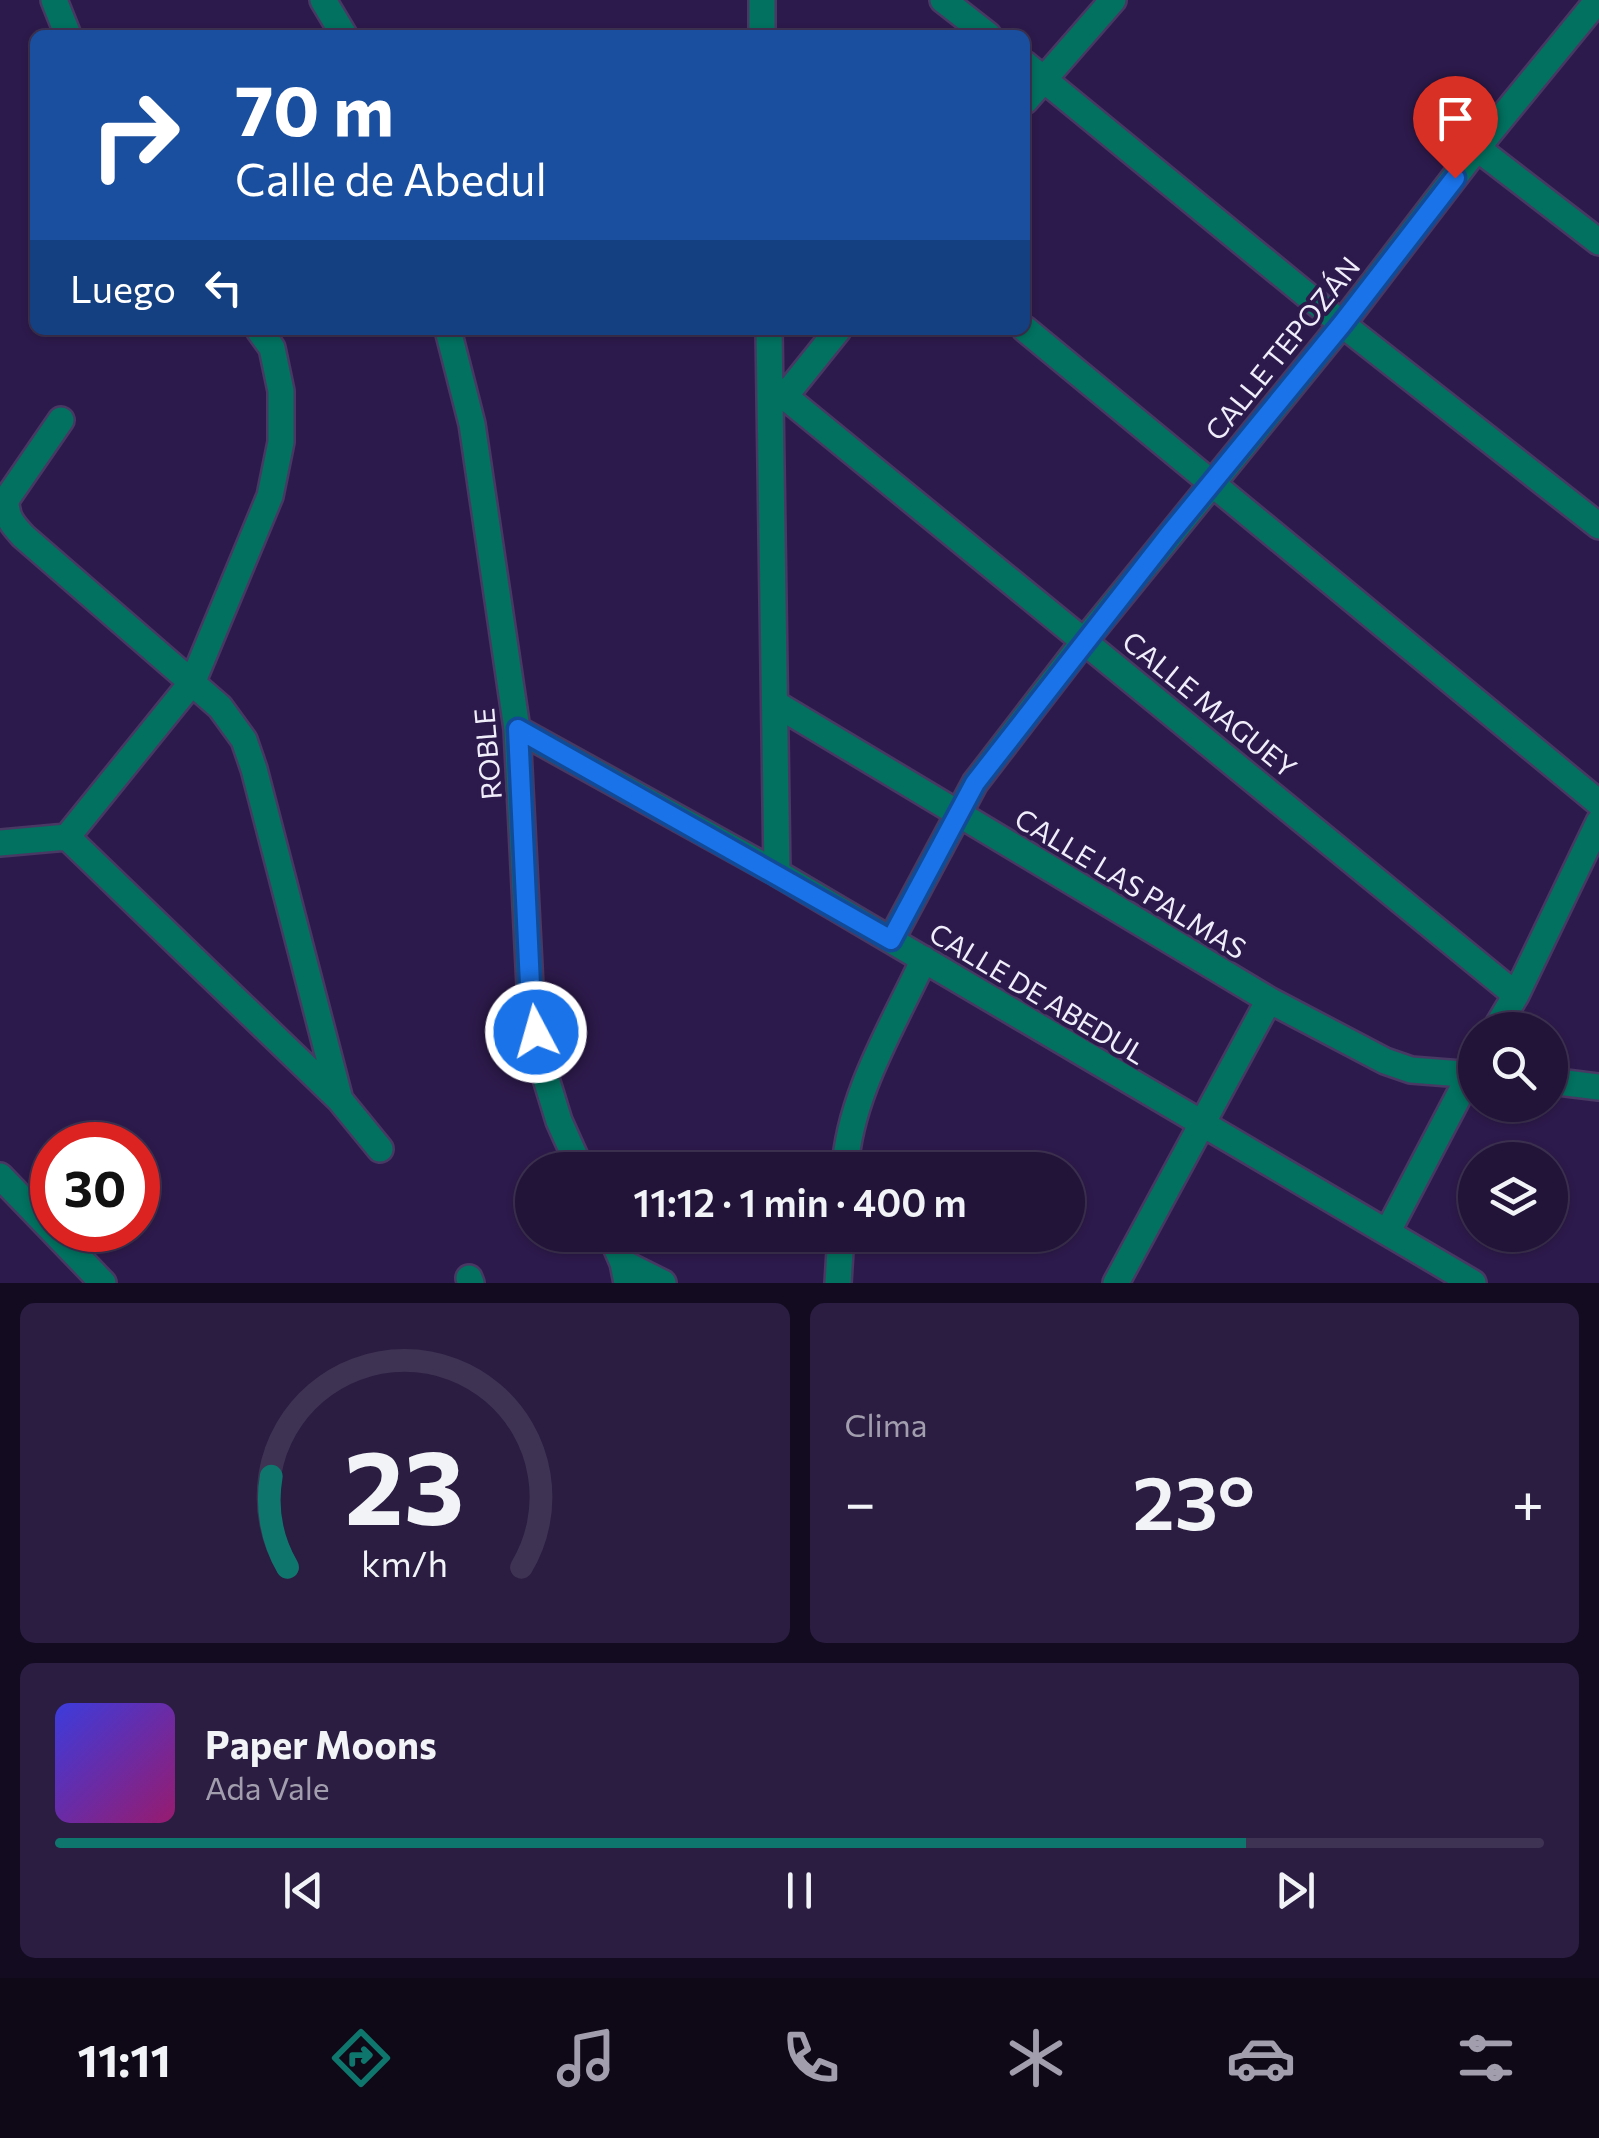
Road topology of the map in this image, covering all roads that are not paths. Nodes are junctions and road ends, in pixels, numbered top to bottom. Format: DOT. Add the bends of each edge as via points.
graph roads {
  1 [pos="54,0"];
  2 [pos="323,0"];
  3 [pos="762,0"];
  4 [pos="944,0"];
  5 [pos="1113,0"];
  6 [pos="1598,0"];
  7 [pos="66,30"];
  8 [pos="341,30"];
  9 [pos="762,30"];
  10 [pos="982,30"];
  11 [pos="1034,71"];
  12 [pos="1477,148"];
  13 [pos="1599,242"];
  14 [pos="1342,324"];
  15 [pos="1030,333"];
  16 [pos="263,335"];
  17 [pos="449,335"];
  18 [pos="771,335"];
  19 [pos="833,335"];
  20 [pos="778,391"];
  21 [pos="60,420"];
  22 [pos="1211,482"];
  23 [pos="1599,526"];
  24 [pos="1085,640"];
  25 [pos="193,680"];
  26 [pos="776,704"];
  27 [pos="518,729"];
  28 [pos="1599,803"];
  29 [pos="956,814"];
  30 [pos="1599,822"];
  31 [pos="68,837"];
  32 [pos="0,843"];
  33 [pos="777,873"];
  34 [pos="891,940"];
  35 [pos="924,960"];
  36 [pos="1516,995"];
  37 [pos="1269,1000"];
  38 [pos="1506,1012"];
  39 [pos="1458,1072"];
  40 [pos="1568,1083"];
  41 [pos="1599,1086"];
  42 [pos="340,1100"];
  43 [pos="1458,1100"];
  44 [pos="1203,1126"];
  45 [pos="380,1149"];
  46 [pos="573,1152"];
  47 [pos="846,1152"];
  48 [pos="0,1176"];
  49 [pos="1388,1232"];
  50 [pos="840,1252"];
  51 [pos="625,1273"];
  52 [pos="103,1283"];
  53 [pos="663,1283"];
  54 [pos="838,1283"];
  55 [pos="1116,1283"];
  56 [pos="1473,1283"];
  1 -- 7 [label="street"];
  2 -- 8 [label="street"];
  3 -- 9 [label="street"];
  4 -- 10 [label="street"];
  5 -- 11 [label="street"];
  6 -- 12 [label="street, CALLE TEPOZÁN"];
  11 -- 14 [label="street"];
  12 -- 13 [label="street"];
  12 -- 14 [label="street, CALLE TEPOZÁN"];
  14 -- 22 [label="street, CALLE TEPOZÁN"];
  14 -- 23 [label="street"];
  15 -- 22 [label="street"];
  16 -- 25 [label="street" via="281,391 270,496"];
  17 -- 27 [label="street, ROBLE" via="472,424"];
  18 -- 20 [label="street"];
  19 -- 20 [label="street"];
  20 -- 24 [label="street, CALLE MAGUEY"];
  20 -- 26 [label="street"];
  21 -- 25 [label="street" via="6,500 11,523"];
  22 -- 24 [label="street, CALLE TEPOZÁN"];
  22 -- 28 [label="street"];
  24 -- 29 [label="street, CALLE TEPOZÁN"];
  24 -- 36 [label="street, CALLE MAGUEY"];
  25 -- 31 [label="street"];
  25 -- 42 [label="street" via="244,740"];
  26 -- 29 [label="street, CALLE LAS PALMAS"];
  26 -- 33 [label="street"];
  27 -- 33 [label="street, CALLE DE ABEDUL"];
  27 -- 46 [label="street, ROBLE" via="531,1006 540,1059"];
  29 -- 34 [label="street, CALLE TEPOZÁN"];
  29 -- 37 [label="street, CALLE LAS PALMAS"];
  30 -- 36 [label="street"];
  31 -- 32 [label="street"];
  31 -- 42 [label="street"];
  33 -- 34 [label="street, CALLE DE ABEDUL"];
  34 -- 35 [label="street, CALLE DE ABEDUL"];
  35 -- 44 [label="street, CALLE DE ABEDUL"];
  35 -- 47 [label="street" via="864,1090"];
  36 -- 38 [label="street"];
  37 -- 39 [label="street, CALLE LAS PALMAS" via="1385,1061 1411,1070"];
  37 -- 44 [label="street"];
  40 -- 41 [label="street"];
  42 -- 45 [label="street"];
  43 -- 49 [label="street"];
  44 -- 49 [label="street, CALLE DE ABEDUL"];
  44 -- 55 [label="street"];
  48 -- 52 [label="street"];
  49 -- 56 [label="street, CALLE DE ABEDUL"];
  50 -- 54 [label="street"];
  51 -- 53 [label="street"];
}
